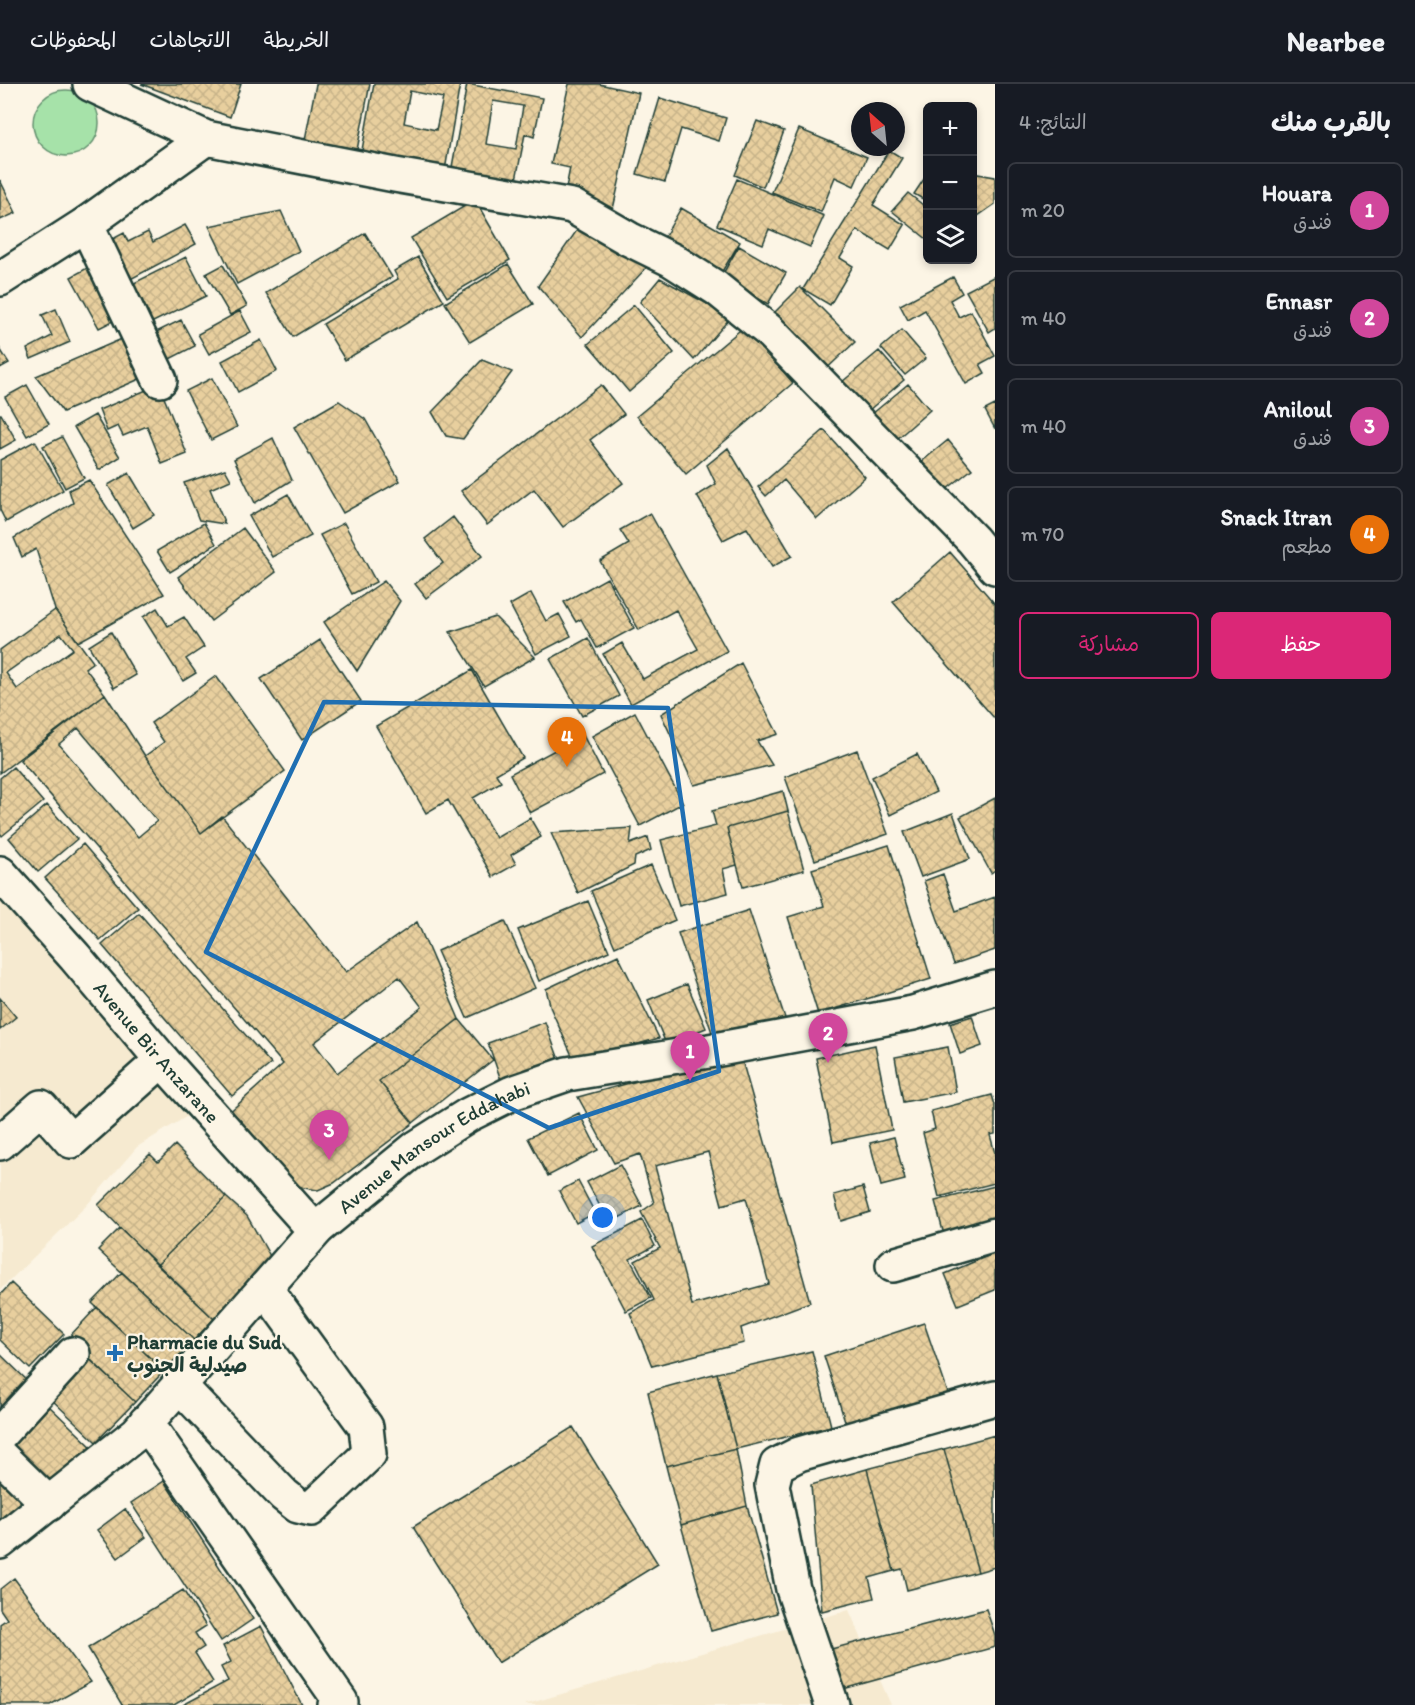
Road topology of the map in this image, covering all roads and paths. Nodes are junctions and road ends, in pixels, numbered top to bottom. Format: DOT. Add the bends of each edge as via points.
graph roads {
  1 [pos="90,84"];
  2 [pos="206,138"];
  3 [pos="86,224"];
  4 [pos="0,279"];
  5 [pos="160,380"];
  6 [pos="995,567"];
  7 [pos="0,873"];
  8 [pos="995,988"];
  9 [pos="162,1060"];
  10 [pos="0,1143"];
  11 [pos="318,1228"];
  12 [pos="995,1235"];
  13 [pos="893,1265"];
  14 [pos="265,1288"];
  15 [pos="73,1354"];
  16 [pos="179,1385"];
  17 [pos="995,1398"];
  18 [pos="146,1422"];
  19 [pos="0,1434"];
  20 [pos="0,1456"];
  21 [pos="49,1504"];
  22 [pos="0,1542"];
  23 [pos="335,1705"];
  24 [pos="832,1705"];
  1 -- 2 [label="street"];
  2 -- 3 [label="street"];
  2 -- 6 [label="street" via="572,206 672,260 716,288 768,330"];
  3 -- 4 [label="street"];
  3 -- 5 [label="street"];
  7 -- 9 [label="street, Avenue Bir Anzarane"];
  8 -- 11 [label="street, Avenue Mansour Eddahabi" via="914,1013 567,1074 512,1093 416,1148"];
  9 -- 10 [label="street" via="71,1141 41,1107"];
  9 -- 11 [label="street, Avenue Bir Anzarane" via="310,1225"];
  11 -- 14 [label="street, Avenue Mansour Eddahabi"];
  12 -- 13 [label="street"];
  14 -- 16 [label="street, Avenue Mansour Eddahabi"];
  14 -- 16 [label="street" via="366,1427 369,1454 312,1509 298,1506"];
  15 -- 19 [label="street"];
  16 -- 18 [label="street, Avenue Mansour Eddahabi"];
  17 -- 24 [label="street" via="799,1454 777,1465 772,1485 793,1589"];
  18 -- 21 [label="street, Avenue Mansour Eddahabi"];
  18 -- 23 [label="street" via="341,1702"];
  20 -- 21 [label="street"];
  21 -- 22 [label="street, Avenue Mansour Eddahabi"];
}
